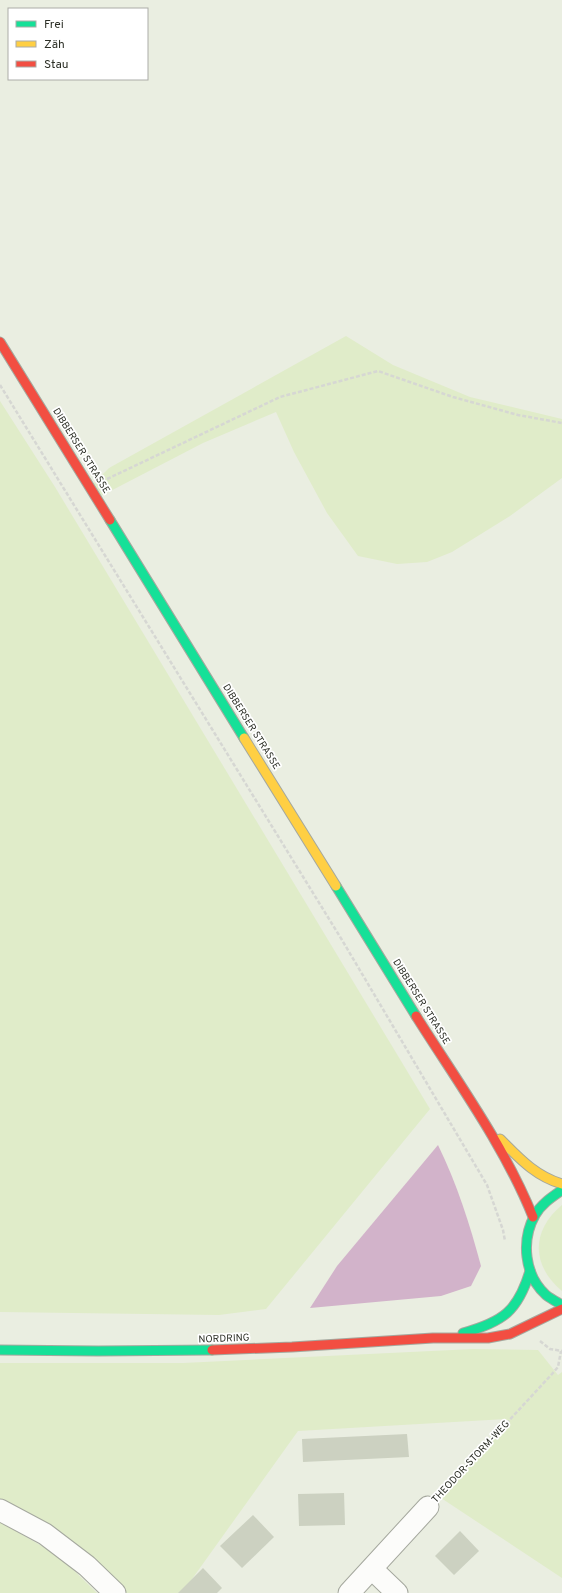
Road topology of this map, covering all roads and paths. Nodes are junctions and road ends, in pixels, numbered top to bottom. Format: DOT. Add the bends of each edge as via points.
graph roads {
  1 [pos="0,342"];
  2 [pos="0,385"];
  3 [pos="562,423"];
  4 [pos="90,487"];
  5 [pos="483,1122"];
  6 [pos="562,1184"];
  7 [pos="562,1190"];
  8 [pos="533,1217"];
  9 [pos="507,1248"];
  10 [pos="530,1272"];
  11 [pos="562,1305"];
  12 [pos="562,1309"];
  13 [pos="537,1336"];
  14 [pos="448,1337"];
  15 [pos="0,1350"];
  16 [pos="562,1351"];
  17 [pos="428,1507"];
  18 [pos="0,1510"];
  19 [pos="372,1569"];
  20 [pos="114,1593"];
  21 [pos="349,1593"];
  22 [pos="397,1593"];
  1 -- 4 [label="main road, DIBBERSER STRASSE"];
  2 -- 9 [label="path" via="342,940 487,1185"];
  3 -- 4 [label="path" via="518,415 453,397 378,371 280,398"];
  4 -- 5 [label="main road, DIBBERSER STRASSE"];
  5 -- 6 [label="main road, DIBBERSER STRASSE" via="540,1177"];
  5 -- 8 [label="main road, DIBBERSER STRASSE" via="522,1190"];
  7 -- 8 [label="main road" via="546,1201"];
  8 -- 10 [label="main road" via="526,1244"];
  10 -- 11 [label="main road" via="544,1292"];
  10 -- 14 [label="main road, NORDRING" via="519,1300 509,1311 484,1326"];
  12 -- 14 [label="main road, NORDRING" via="503,1336 470,1339"];
  13 -- 16 [label="path" via="546,1347"];
  14 -- 15 [label="main road, NORDRING" via="189,1351"];
  16 -- 17 [label="path, THEODOR-STORM-WEG" via="558,1367 552,1374"];
  17 -- 19 [label="street, THEODOR-STORM-WEG"];
  18 -- 20 [label="street" via="45,1534 87,1566"];
  19 -- 21 [label="street, THEODOR-STORM-WEG"];
  19 -- 22 [label="street"];
}
